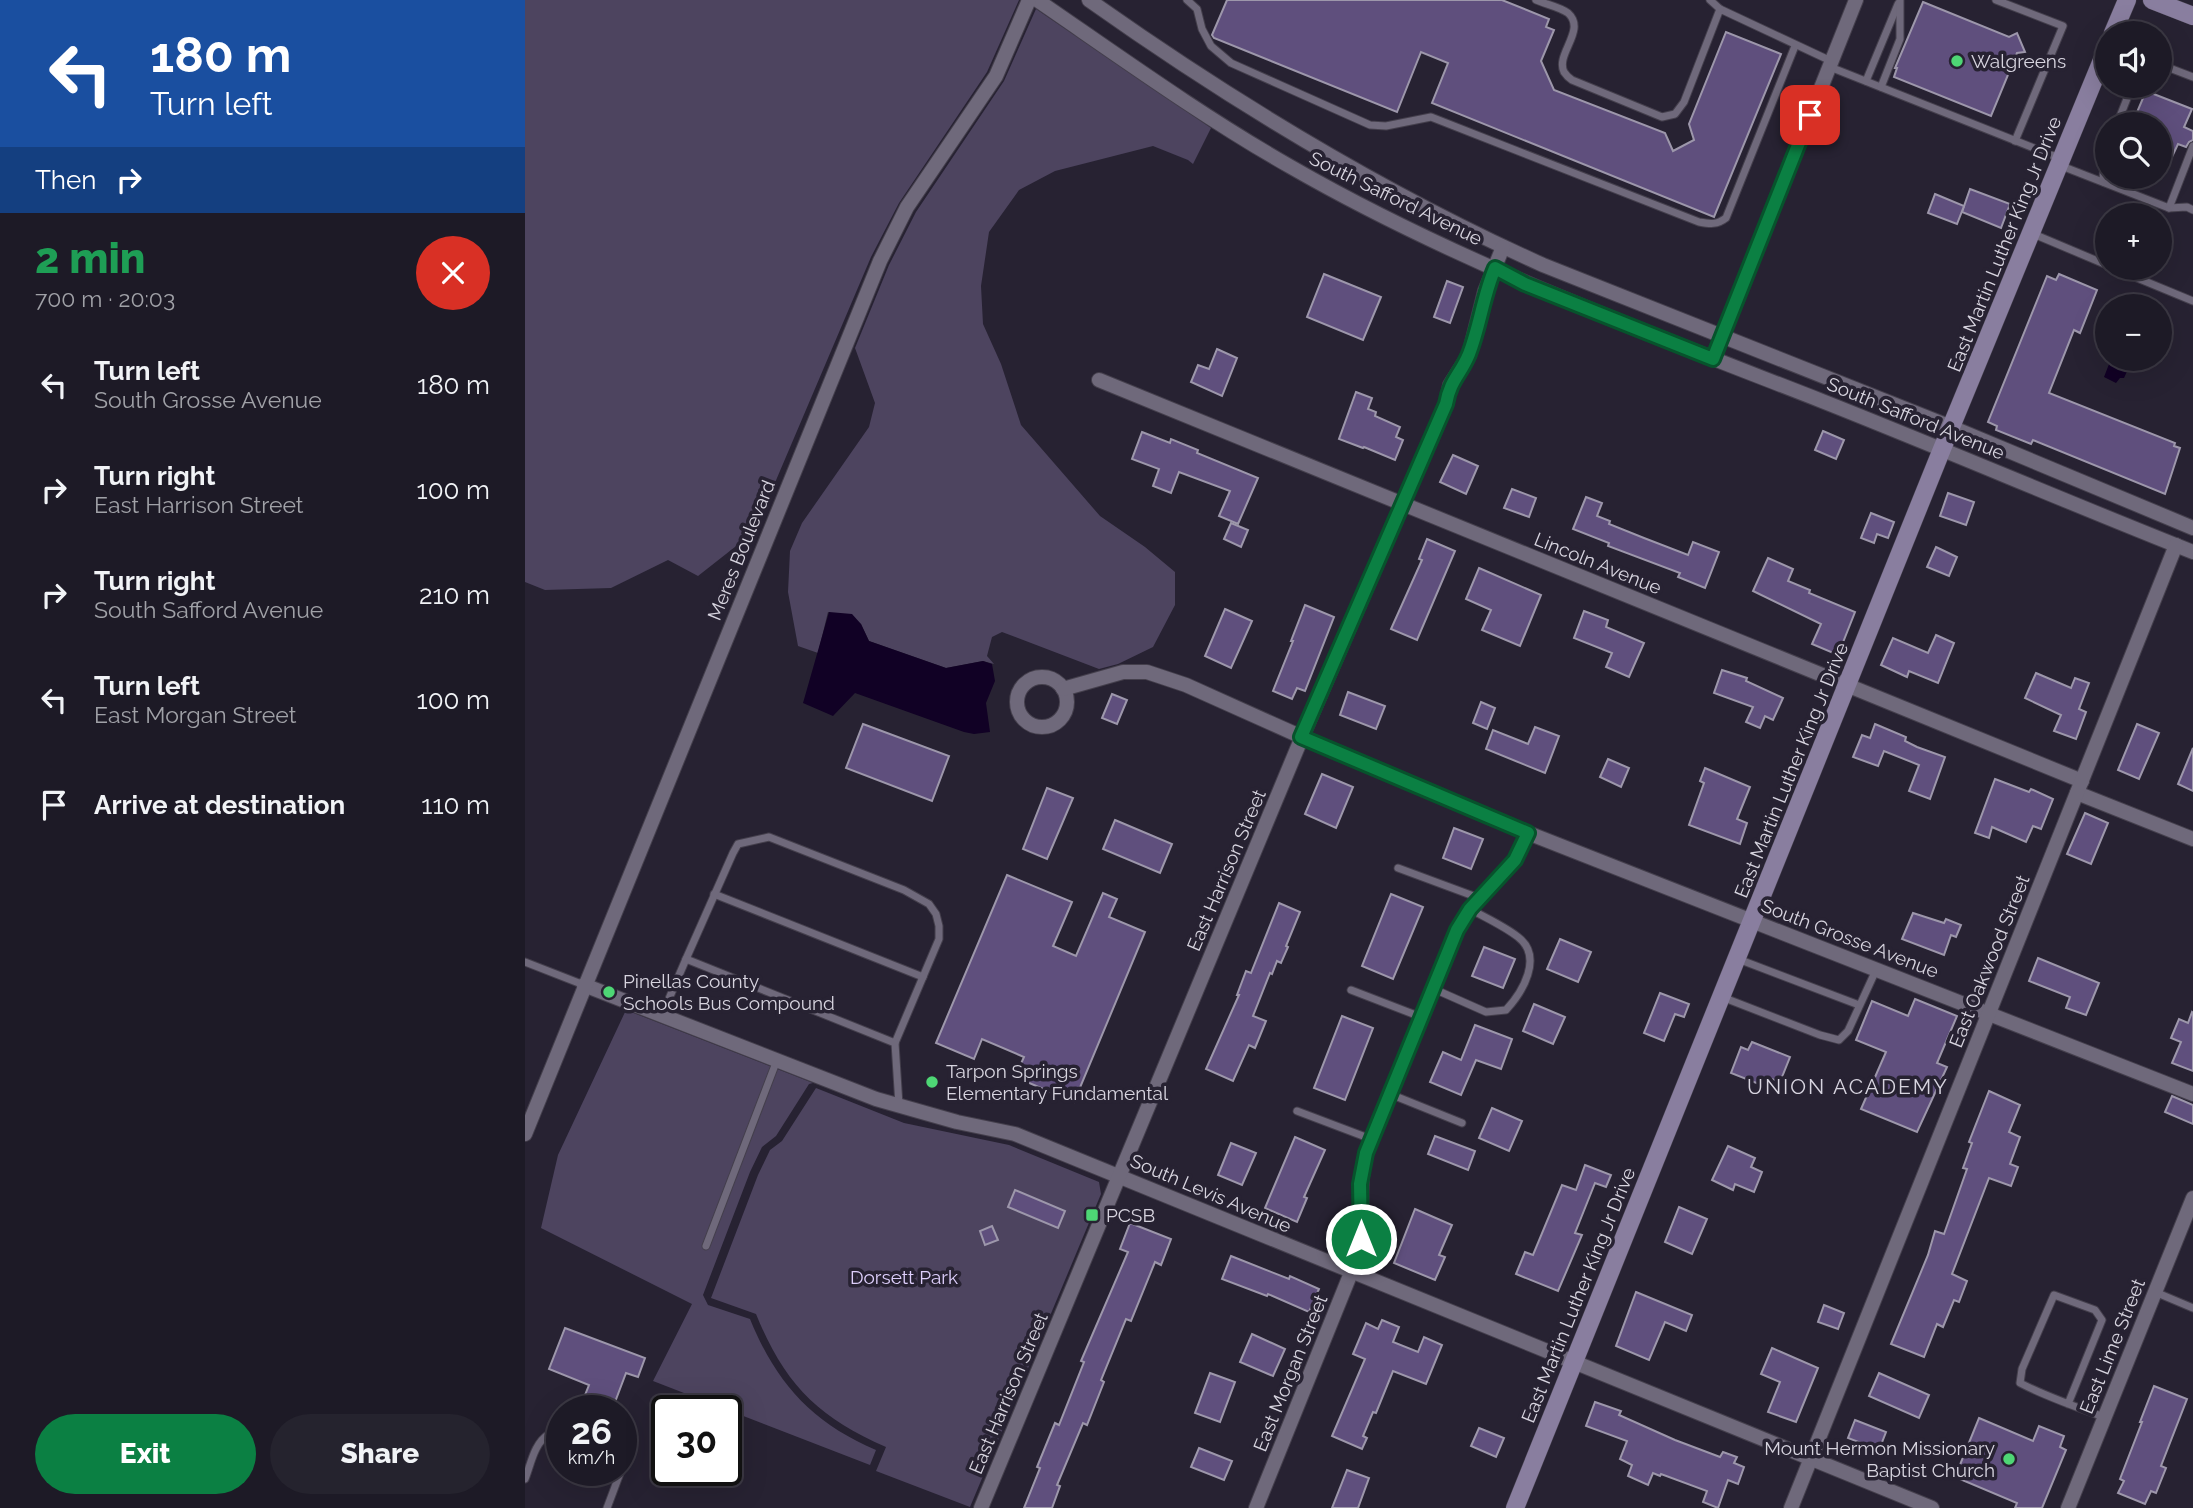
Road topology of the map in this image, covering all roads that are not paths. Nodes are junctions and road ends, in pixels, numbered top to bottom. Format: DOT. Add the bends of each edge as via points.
graph roads {
  1 [pos="1029,0"];
  2 [pos="1037,0"];
  3 [pos="1089,0"];
  4 [pos="1187,0"];
  5 [pos="1536,0"];
  6 [pos="1710,0"];
  7 [pos="1899,0"];
  8 [pos="1996,0"];
  9 [pos="2127,0"];
  10 [pos="2152,0"];
  11 [pos="1852,1"];
  12 [pos="1720,9"];
  13 [pos="2193,16"];
  14 [pos="2118,21"];
  15 [pos="1795,46"];
  16 [pos="1830,64"];
  17 [pos="2172,69"];
  18 [pos="2095,77"];
  19 [pos="2193,77"];
  20 [pos="1866,81"];
  21 [pos="1881,87"];
  22 [pos="2015,141"];
  23 [pos="2193,146"];
  24 [pos="2060,162"];
  25 [pos="2095,178"];
  26 [pos="2121,189"];
  27 [pos="2156,203"];
  28 [pos="2171,203"];
  29 [pos="2172,208"];
  30 [pos="2193,209"];
  31 [pos="2031,233"];
  32 [pos="1503,247"];
  33 [pos="2095,260"];
  34 [pos="1495,268"];
  35 [pos="2142,280"];
  36 [pos="2193,301"];
  37 [pos="1723,335"];
  38 [pos="1713,359"];
  39 [pos="1099,380"];
  40 [pos="1951,427"];
  41 [pos="1943,449"];
  42 [pos="1402,504"];
  43 [pos="2191,522"];
  44 [pos="2176,545"];
  45 [pos="2193,552"];
  46 [pos="1847,686"];
  47 [pos="1063,689"];
  48 [pos="1301,737"];
  49 [pos="2080,787"];
  50 [pos="1528,833"];
  51 [pos="2193,839"];
  52 [pos="1398,868"];
  53 [pos="715,894"];
  54 [pos="1475,904"];
  55 [pos="1752,921"];
  56 [pos="1737,958"];
  57 [pos="685,959"];
  58 [pos="525,962"];
  59 [pos="1876,970"];
  60 [pos="923,977"];
  61 [pos="584,985"];
  62 [pos="1433,989"];
  63 [pos="1351,990"];
  64 [pos="1722,996"];
  65 [pos="1859,1005"];
  66 [pos="1989,1014"];
  67 [pos="662,1015"];
  68 [pos="1421,1017"];
  69 [pos="895,1043"];
  70 [pos="777,1059"];
  71 [pos="1390,1094"];
  72 [pos="2193,1094"];
  73 [pos="899,1106"];
  74 [pos="1297,1111"];
  75 [pos="1462,1123"];
  76 [pos="525,1134"];
  77 [pos="1371,1139"];
  78 [pos="1120,1176"];
  79 [pos="2193,1199"];
  80 [pos="706,1246"];
  81 [pos="1352,1273"];
  82 [pos="2155,1292"];
  83 [pos="2193,1308"];
  84 [pos="1573,1363"];
  85 [pos="2068,1404"];
  86 [pos="2104,1417"];
  87 [pos="546,1436"];
  88 [pos="1811,1459"];
  89 [pos="525,1479"];
  90 [pos="615,1486"];
  91 [pos="607,1508"];
  92 [pos="981,1508"];
  93 [pos="1256,1508"];
  94 [pos="1515,1508"];
  95 [pos="1791,1508"];
  96 [pos="1932,1508"];
  97 [pos="2068,1508"];
  1 -- 61 [label="street, Meres Boulevard" via="996,76 907,208 880,261"];
  2 -- 34 [label="street, South Safford Avenue" via="1290,167"];
  3 -- 32 [label="street, South Safford Avenue" via="1257,114"];
  4 -- 15 [label="lane" via="1197,9 1211,46 1231,63 1370,125 1431,117 1710,224 1726,218"];
  5 -- 12 [label="lane" via="1568,13 1573,23 1574,33 1562,62 1572,80 1662,117 1675,114 1684,102"];
  6 -- 12 [label="lane"];
  7 -- 20 [label="lane"];
  7 -- 21 [label="lane" via="1900,38"];
  8 -- 22 [label="lane" via="2063,26"];
  9 -- 14 [label="street"];
  10 -- 13 [label="street"];
  11 -- 16 [label="street"];
  12 -- 15 [label="lane"];
  15 -- 16 [label="lane"];
  16 -- 20 [label="lane"];
  16 -- 37 [label="street"];
  17 -- 19 [label="lane"];
  18 -- 24 [label="street, East Martin Luther King Jr Drive"];
  20 -- 21 [label="lane"];
  21 -- 22 [label="lane"];
  22 -- 24 [label="lane"];
  23 -- 28 [label="lane"];
  24 -- 25 [label="lane"];
  24 -- 31 [label="street, East Martin Luther King Jr Drive"];
  26 -- 27 [label="lane"];
  29 -- 30 [label="lane"];
  31 -- 33 [label="lane"];
  31 -- 40 [label="street, East Martin Luther King Jr Drive"];
  32 -- 34 [label="street, East Harrison Street"];
  32 -- 37 [label="street, South Safford Avenue"];
  34 -- 38 [label="street, South Safford Avenue"];
  34 -- 42 [label="street, East Harrison Street" via="1469,355 1450,385"];
  35 -- 36 [label="lane"];
  37 -- 38 [label="street"];
  37 -- 40 [label="street, South Safford Avenue"];
  38 -- 41 [label="street, South Safford Avenue"];
  39 -- 42 [label="street, Lincoln Avenue"];
  40 -- 41 [label="street, East Martin Luther King Jr Drive"];
  40 -- 43 [label="street, South Safford Avenue"];
  41 -- 44 [label="street, South Safford Avenue"];
  41 -- 46 [label="street, East Martin Luther King Jr Drive"];
  42 -- 46 [label="street, Lincoln Avenue"];
  42 -- 48 [label="street, East Harrison Street"];
  44 -- 45 [label="street, South Safford Avenue"];
  44 -- 49 [label="street, East Oakwood Street"];
  46 -- 49 [label="street, Lincoln Avenue"];
  46 -- 55 [label="street, East Martin Luther King Jr Drive"];
  47 -- 48 [label="street, South Grosse Avenue" via="1123,672 1147,672"];
  48 -- 50 [label="street, South Grosse Avenue"];
  48 -- 78 [label="street, East Harrison Street"];
  49 -- 51 [label="street, Lincoln Avenue"];
  49 -- 66 [label="street, East Oakwood Street"];
  50 -- 54 [label="street, East Morgan Street" via="1515,860"];
  50 -- 55 [label="street, South Grosse Avenue"];
  52 -- 54 [label="lane"];
  53 -- 57 [label="lane"];
  53 -- 60 [label="lane"];
  53 -- 60 [label="lane" via="738,844 769,838 904,890 929,904 940,926"];
  54 -- 62 [label="street, East Morgan Street" via="1457,930"];
  54 -- 62 [label="lane" via="1521,939 1530,965 1526,982 1506,1010 1486,1012"];
  55 -- 56 [label="street, East Martin Luther King Jr Drive"];
  55 -- 59 [label="street, South Grosse Avenue"];
  56 -- 64 [label="street, East Martin Luther King Jr Drive"];
  56 -- 65 [label="lane"];
  57 -- 67 [label="lane"];
  57 -- 69 [label="lane"];
  58 -- 61 [label="lane"];
  59 -- 65 [label="lane"];
  59 -- 66 [label="street, South Grosse Avenue"];
  60 -- 69 [label="lane"];
  61 -- 67 [label="street, South Levis Avenue"];
  61 -- 76 [label="street, Meres Boulevard"];
  62 -- 68 [label="street, East Morgan Street"];
  63 -- 68 [label="lane"];
  64 -- 65 [label="lane" via="1839,1040"];
  64 -- 84 [label="street, East Martin Luther King Jr Drive"];
  66 -- 72 [label="street, South Grosse Avenue"];
  66 -- 88 [label="street, East Oakwood Street"];
  67 -- 70 [label="street, South Levis Avenue"];
  68 -- 71 [label="street, East Morgan Street"];
  69 -- 73 [label="lane"];
  70 -- 73 [label="street, South Levis Avenue"];
  70 -- 80 [label="lane"];
  71 -- 75 [label="lane"];
  71 -- 77 [label="street, East Morgan Street"];
  73 -- 78 [label="street, South Levis Avenue" via="1015,1134"];
  74 -- 77 [label="lane"];
  77 -- 81 [label="street, East Morgan Street" via="1361,1172 1361,1239"];
  78 -- 81 [label="street, South Levis Avenue"];
  78 -- 92 [label="street, East Harrison Street"];
  79 -- 82 [label="street, East Lime Street"];
  81 -- 84 [label="street, South Levis Avenue"];
  81 -- 93 [label="street, East Morgan Street"];
  82 -- 83 [label="lane"];
  82 -- 86 [label="street, East Lime Street"];
  84 -- 88 [label="street, South Levis Avenue"];
  84 -- 94 [label="street, East Martin Luther King Jr Drive"];
  85 -- 85 [label="lane" via="2020,1383 2054,1295 2095,1310 2102,1320"];
  85 -- 86 [label="lane"];
  86 -- 97 [label="street, East Lime Street"];
  87 -- 89 [label="lane" via="538,1444"];
  88 -- 95 [label="street, East Oakwood Street"];
  88 -- 96 [label="street, South Levis Avenue"];
  90 -- 91 [label="lane"];
}
